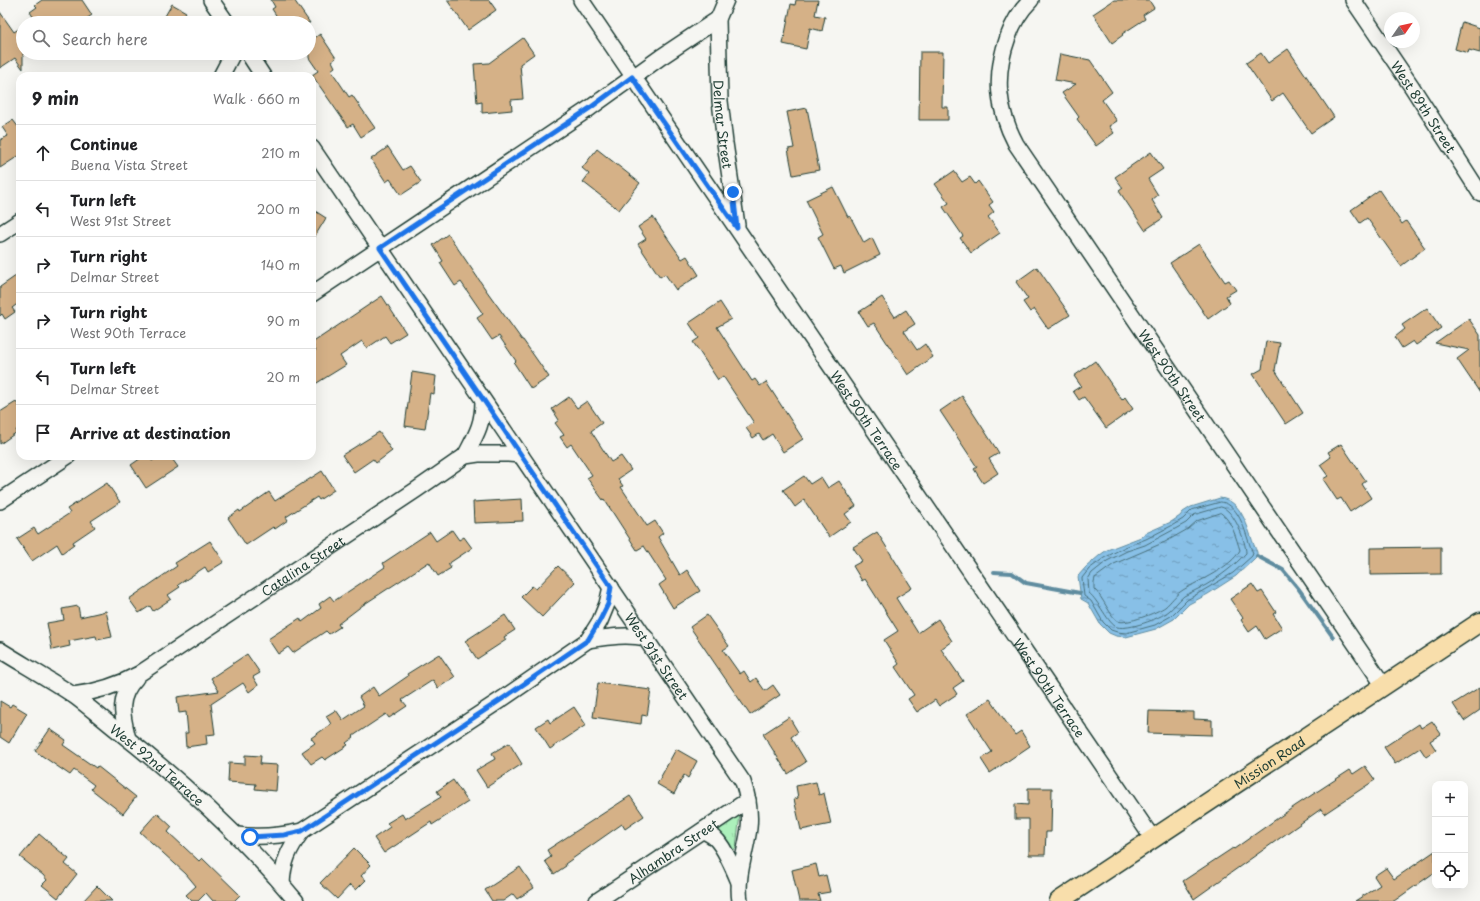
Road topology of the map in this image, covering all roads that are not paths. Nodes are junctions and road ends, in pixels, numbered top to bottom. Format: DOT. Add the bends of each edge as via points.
graph roads {
  1 [pos="212,0"];
  2 [pos="581,0"];
  3 [pos="726,0"];
  4 [pos="1031,0"];
  5 [pos="1353,0"];
  6 [pos="222,16"];
  7 [pos="718,19"];
  8 [pos="229,60"];
  9 [pos="253,60"];
  10 [pos="223,72"];
  11 [pos="260,72"];
  12 [pos="632,77"];
  13 [pos="316,154"];
  14 [pos="1479,189"];
  15 [pos="16,224"];
  16 [pos="737,228"];
  17 [pos="0,234"];
  18 [pos="380,248"];
  19 [pos="316,291"];
  20 [pos="483,400"];
  21 [pos="521,455"];
  22 [pos="465,456"];
  23 [pos="62,460"];
  24 [pos="0,501"];
  25 [pos="611,587"];
  26 [pos="1480,622"];
  27 [pos="646,638"];
  28 [pos="588,640"];
  29 [pos="0,650"];
  30 [pos="139,674"];
  31 [pos="1384,686"];
  32 [pos="73,695"];
  33 [pos="128,739"];
  34 [pos="748,800"];
  35 [pos="302,831"];
  36 [pos="702,831"];
  37 [pos="237,835"];
  38 [pos="1153,839"];
  39 [pos="739,882"];
  40 [pos="282,884"];
  41 [pos="296,901"];
  42 [pos="597,901"];
  43 [pos="740,901"];
  44 [pos="1058,901"];
  1 -- 6 [label="street"];
  2 -- 12 [label="street, West 90th Terrace"];
  3 -- 7 [label="street, Delmar Street"];
  4 -- 31 [label="street, West 90th Street" via="1012,27 1000,63 1001,106 1016,144"];
  5 -- 14 [label="street, West 89th Street"];
  7 -- 12 [label="street"];
  7 -- 16 [label="street, Delmar Street" via="720,101"];
  8 -- 10 [label="street"];
  9 -- 11 [label="street"];
  12 -- 16 [label="street, West 90th Terrace"];
  12 -- 18 [label="street" via="590,108"];
  13 -- 18 [label="street, West 91st Street"];
  15 -- 17 [label="street"];
  16 -- 38 [label="street, West 90th Terrace"];
  18 -- 19 [label="street"];
  18 -- 20 [label="street, West 91st Street"];
  20 -- 21 [label="street, West 91st Street"];
  20 -- 22 [label="street, Catalina Street" via="481,425"];
  21 -- 22 [label="street, Catalina Street"];
  21 -- 25 [label="street, West 91st Street"];
  22 -- 30 [label="street, Catalina Street"];
  23 -- 24 [label="street"];
  25 -- 27 [label="street, West 91st Street"];
  25 -- 28 [label="street" via="608,604"];
  26 -- 31 [label="main road, Mission Road"];
  27 -- 28 [label="street" via="634,635"];
  27 -- 34 [label="street, West 91st Street" via="743,782"];
  28 -- 35 [label="street"];
  29 -- 32 [label="street, West 92nd Terrace"];
  30 -- 32 [label="street, Catalina Street" via="108,689"];
  30 -- 33 [label="street, Catalina Street" via="125,690 123,698 123,715"];
  31 -- 38 [label="main road, Mission Road"];
  32 -- 33 [label="street, West 92nd Terrace"];
  33 -- 37 [label="street, West 92nd Terrace"];
  34 -- 36 [label="street, Alhambra Street"];
  34 -- 39 [label="street, West 91st Street" via="749,827"];
  35 -- 37 [label="street" via="261,837"];
  35 -- 40 [label="street" via="285,858"];
  36 -- 39 [label="street, West 91st Street" via="717,841"];
  36 -- 42 [label="street, Alhambra Street"];
  37 -- 40 [label="street, West 92nd Terrace"];
  38 -- 44 [label="main road, Mission Road"];
  39 -- 43 [label="street, West 91st Street"];
  40 -- 41 [label="street, West 92nd Terrace"];
}
